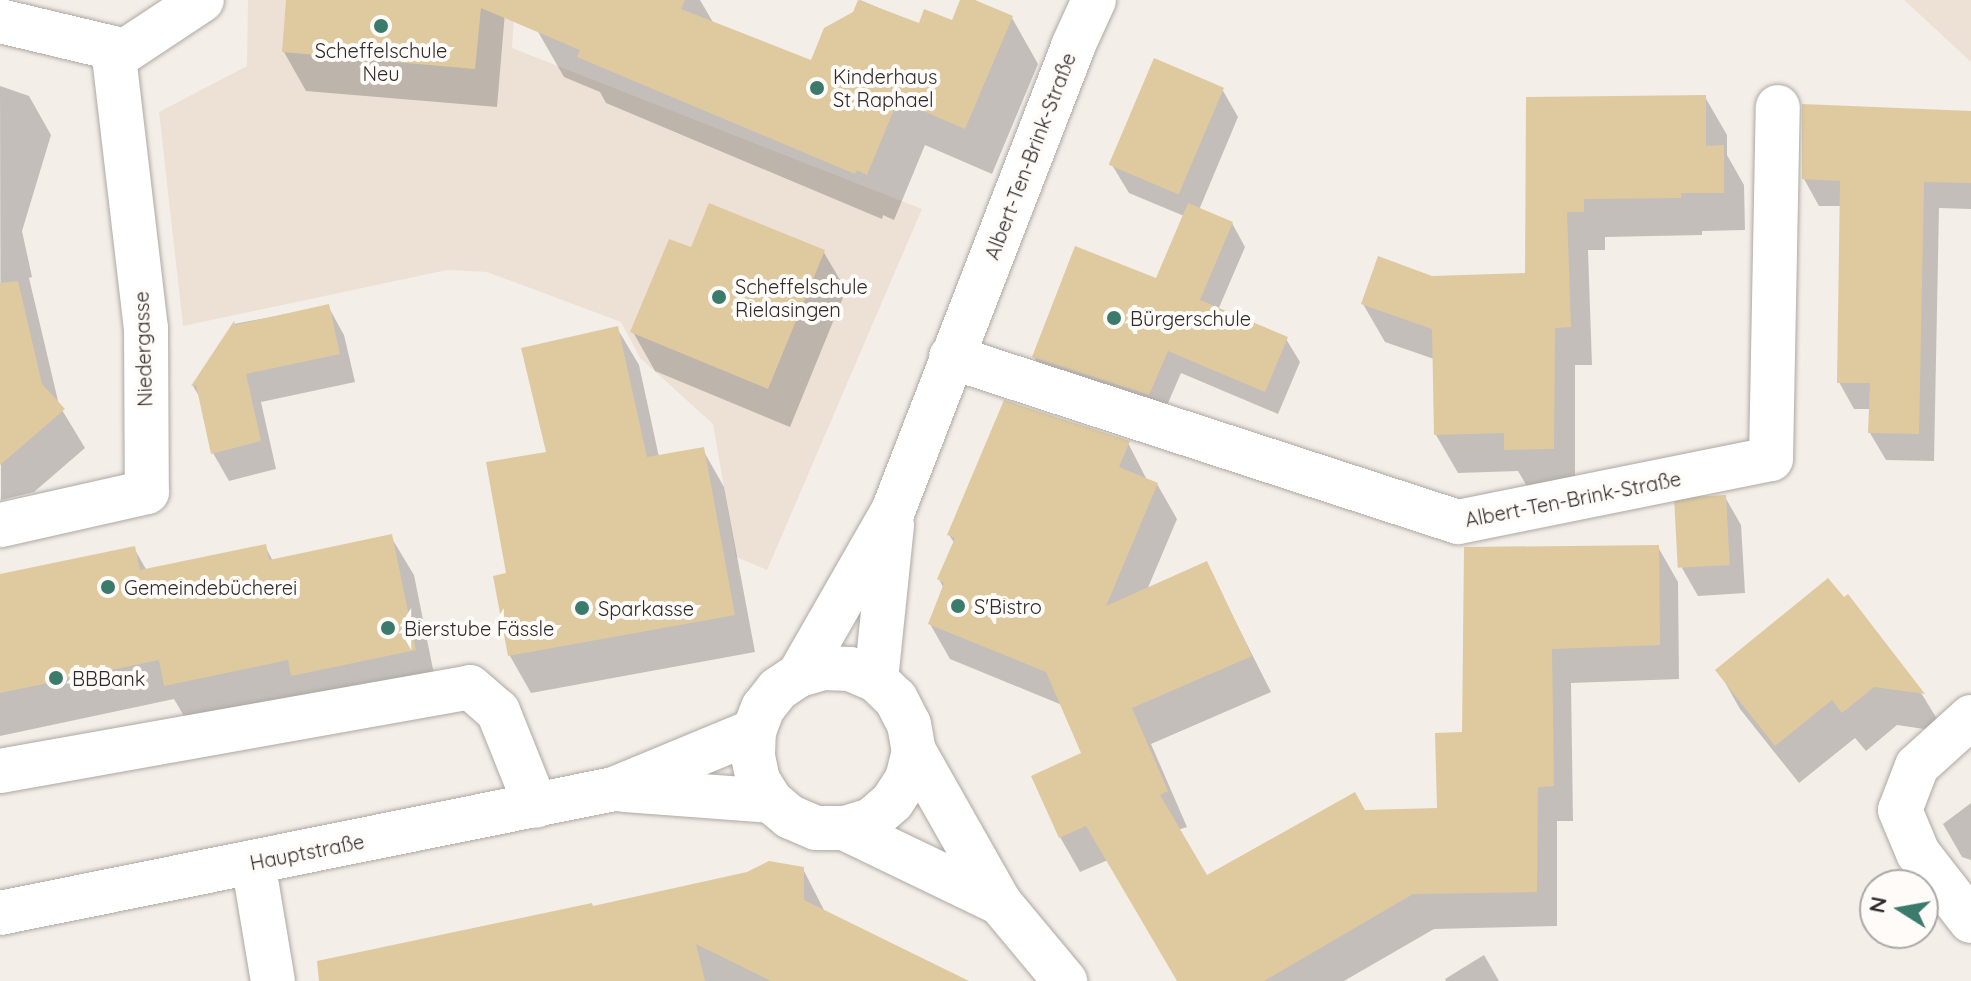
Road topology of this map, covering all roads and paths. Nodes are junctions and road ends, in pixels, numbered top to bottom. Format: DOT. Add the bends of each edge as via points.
graph roads {
  1 [pos="202,0"];
  2 [pos="1094,0"];
  3 [pos="0,21"];
  4 [pos="116,57"];
  5 [pos="1778,107"];
  6 [pos="951,357"];
  7 [pos="893,511"];
  8 [pos="0,525"];
  9 [pos="799,675"];
  10 [pos="876,680"];
  11 [pos="1971,717"];
  12 [pos="754,731"];
  13 [pos="914,751"];
  14 [pos="0,771"];
  15 [pos="614,789"];
  16 [pos="771,801"];
  17 [pos="536,806"];
  18 [pos="844,828"];
  19 [pos="253,862"];
  20 [pos="1000,903"];
  21 [pos="0,913"];
  22 [pos="1971,921"];
  23 [pos="273,981"];
  24 [pos="1065,981"];
  1 -- 4 [label="street"];
  2 -- 6 [label="street, Albert-Ten-Brink-Straße"];
  3 -- 4 [label="street" via="113,48"];
  4 -- 8 [label="street, Niedergasse" via="146,328 147,492"];
  5 -- 6 [label="street, Albert-Ten-Brink-Straße" via="1771,459 1458,522"];
  6 -- 7 [label="street, Albert-Ten-Brink-Straße"];
  7 -- 9 [label="street, Albert-Ten-Brink-Straße"];
  7 -- 10 [label="street, Albert-Ten-Brink-Straße"];
  9 -- 10 [label="street" via="823,668 850,669"];
  9 -- 12 [label="street" via="778,689"];
  10 -- 13 [label="street" via="903,711"];
  11 -- 22 [label="street" via="1917,766 1900,810 1918,853"];
  12 -- 15 [label="street"];
  12 -- 16 [label="street" via="758,780"];
  13 -- 18 [label="street" via="907,779 892,802 871,820"];
  13 -- 20 [label="street"];
  14 -- 17 [label="street" via="470,687 498,711"];
  15 -- 16 [label="street"];
  15 -- 17 [label="street, Hauptstraße"];
  16 -- 18 [label="street" via="816,828"];
  17 -- 19 [label="street, Hauptstraße"];
  18 -- 20 [label="street"];
  19 -- 21 [label="street, Hauptstraße"];
  19 -- 23 [label="street"];
  20 -- 24 [label="street"];
}
